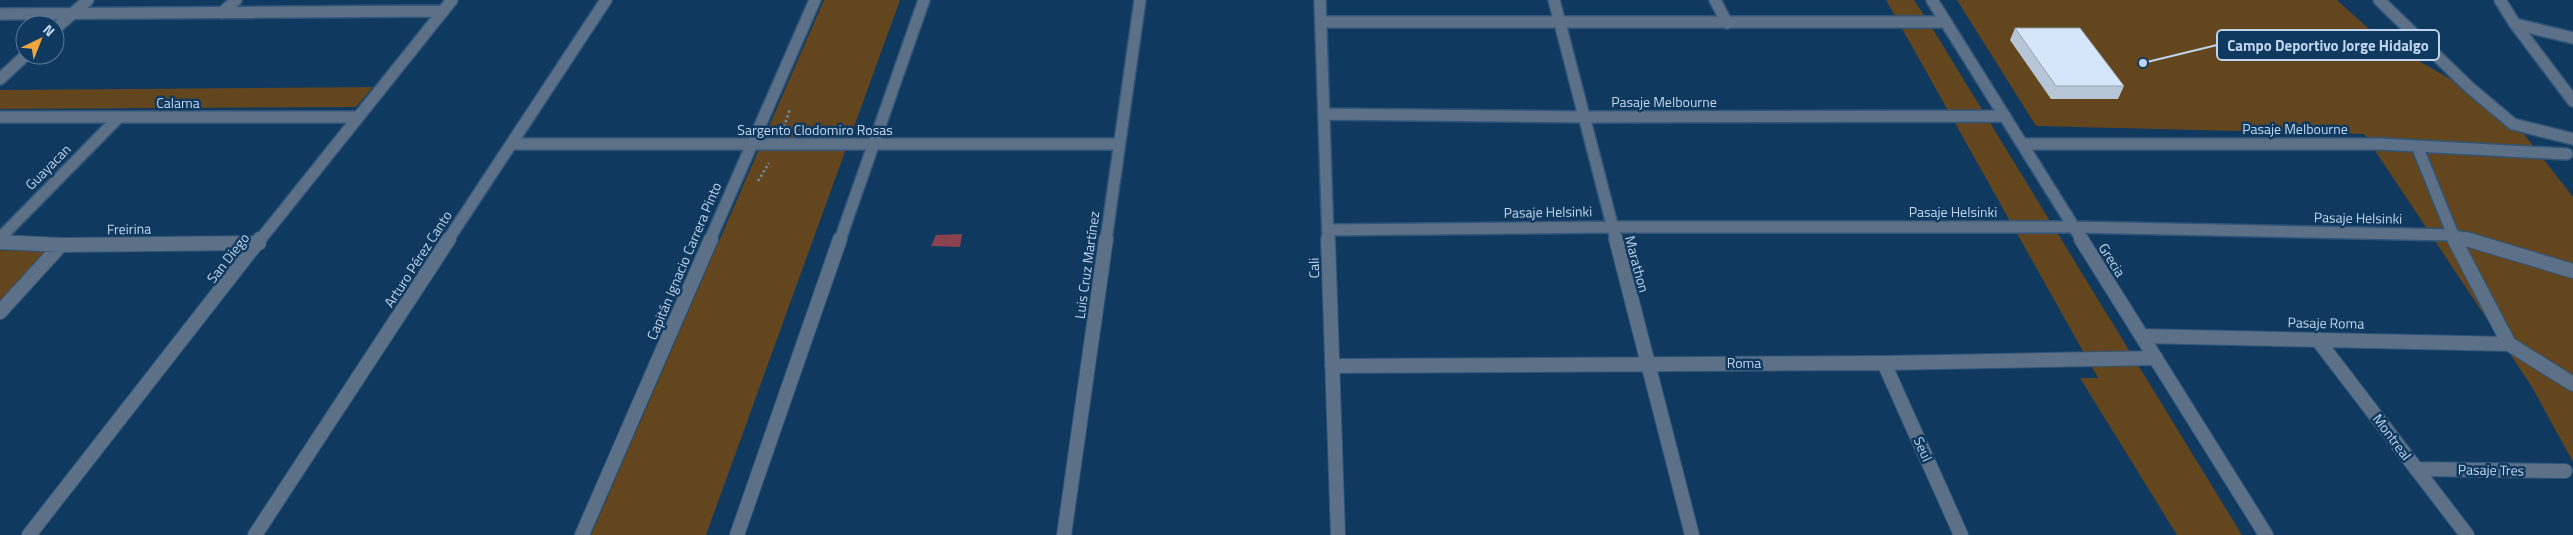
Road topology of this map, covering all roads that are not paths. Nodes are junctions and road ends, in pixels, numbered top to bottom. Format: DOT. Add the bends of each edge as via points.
graph roads {
  1 [pos="88,0"];
  2 [pos="236,0"];
  3 [pos="452,0"];
  4 [pos="606,0"];
  5 [pos="815,0"];
  6 [pos="924,0"];
  7 [pos="1140,0"];
  8 [pos="1320,0"];
  9 [pos="1554,0"];
  10 [pos="1715,0"];
  11 [pos="1932,0"];
  12 [pos="2379,0"];
  13 [pos="2500,0"];
  14 [pos="443,11"];
  15 [pos="222,13"];
  16 [pos="0,14"];
  17 [pos="72,14"];
  18 [pos="65,20"];
  19 [pos="1321,22"];
  20 [pos="1946,22"];
  21 [pos="1561,23"];
  22 [pos="1727,23"];
  23 [pos="2515,24"];
  24 [pos="2573,38"];
  25 [pos="15,65"];
  26 [pos="0,78"];
  27 [pos="2573,101"];
  28 [pos="1324,114"];
  29 [pos="2005,116"];
  30 [pos="0,117"];
  31 [pos="356,117"];
  32 [pos="1584,117"];
  33 [pos="118,118"];
  34 [pos="2554,134"];
  35 [pos="2573,139"];
  36 [pos="512,144"];
  37 [pos="1119,144"];
  38 [pos="2022,144"];
  39 [pos="750,145"];
  40 [pos="873,145"];
  41 [pos="2417,146"];
  42 [pos="2570,158"];
  43 [pos="1611,226"];
  44 [pos="2074,227"];
  45 [pos="1328,230"];
  46 [pos="2452,235"];
  47 [pos="0,238"];
  48 [pos="0,242"];
  49 [pos="259,243"];
  50 [pos="61,245"];
  51 [pos="2573,271"];
  52 [pos="0,312"];
  53 [pos="2142,336"];
  54 [pos="2317,339"];
  55 [pos="2509,344"];
  56 [pos="2156,358"];
  57 [pos="1648,363"];
  58 [pos="1884,363"];
  59 [pos="1332,366"];
  60 [pos="2573,384"];
  61 [pos="2416,469"];
  62 [pos="2565,471"];
  63 [pos="28,535"];
  64 [pos="255,535"];
  65 [pos="582,535"];
  66 [pos="737,535"];
  67 [pos="1064,535"];
  68 [pos="1338,535"];
  69 [pos="1692,535"];
  70 [pos="1961,535"];
  71 [pos="2266,535"];
  72 [pos="2467,535"];
  1 -- 17 [label="street"];
  2 -- 15 [label="street"];
  3 -- 14 [label="street, San Diego"];
  4 -- 36 [label="street, Arturo Pérez Canto"];
  5 -- 39 [label="street, Capitán Ignacio Carrera Pinto"];
  6 -- 40 [label="street"];
  7 -- 37 [label="street, Luis Cruz Martínez"];
  8 -- 19 [label="street, Cali"];
  9 -- 21 [label="street, Marathon"];
  10 -- 22 [label="street"];
  11 -- 20 [label="street, Grecia"];
  12 -- 34 [label="street" via="2469,87 2513,124"];
  13 -- 23 [label="street"];
  14 -- 15 [label="street"];
  14 -- 31 [label="street, San Diego"];
  15 -- 17 [label="street"];
  16 -- 17 [label="street"];
  17 -- 18 [label="street"];
  19 -- 21 [label="street"];
  19 -- 28 [label="street, Cali"];
  20 -- 22 [label="street"];
  20 -- 29 [label="street, Grecia"];
  21 -- 22 [label="street"];
  21 -- 32 [label="street, Marathon"];
  23 -- 24 [label="street"];
  23 -- 27 [label="street"];
  25 -- 26 [label="street"];
  28 -- 32 [label="street, Pasaje Melbourne"];
  28 -- 45 [label="street, Cali"];
  29 -- 32 [label="street, Pasaje Melbourne"];
  29 -- 38 [label="street, Grecia"];
  30 -- 33 [label="street, Calama"];
  31 -- 33 [label="street, Calama"];
  31 -- 49 [label="street, San Diego"];
  32 -- 43 [label="street, Marathon"];
  33 -- 47 [label="street, Guayacan"];
  34 -- 35 [label="street"];
  34 -- 42 [label="street"];
  36 -- 39 [label="street, Sargento Clodomiro Rosas"];
  36 -- 64 [label="street, Arturo Pérez Canto"];
  37 -- 40 [label="street, Sargento Clodomiro Rosas"];
  37 -- 67 [label="street, Luis Cruz Martínez"];
  38 -- 41 [label="street, Pasaje Melbourne"];
  38 -- 44 [label="street, Grecia"];
  39 -- 40 [label="street, Sargento Clodomiro Rosas"];
  39 -- 65 [label="street, Capitán Ignacio Carrera Pinto"];
  40 -- 66 [label="street"];
  41 -- 42 [label="street, Pasaje Melbourne"];
  41 -- 46 [label="street"];
  43 -- 44 [label="street, Pasaje Helsinki"];
  43 -- 45 [label="street, Pasaje Helsinki"];
  43 -- 57 [label="street, Marathon"];
  44 -- 46 [label="street, Pasaje Helsinki"];
  44 -- 53 [label="street, Grecia"];
  45 -- 59 [label="street, Cali"];
  46 -- 51 [label="street, Pasaje Helsinki"];
  46 -- 55 [label="street"];
  48 -- 50 [label="street, Freirina"];
  49 -- 50 [label="street, Freirina"];
  49 -- 63 [label="street, San Diego"];
  50 -- 52 [label="street"];
  53 -- 54 [label="street, Pasaje Roma"];
  53 -- 56 [label="street, Grecia"];
  54 -- 55 [label="street, Pasaje Roma"];
  54 -- 61 [label="street, Montreal"];
  55 -- 60 [label="street"];
  56 -- 58 [label="street, Roma"];
  56 -- 71 [label="street, Grecia"];
  57 -- 58 [label="street, Roma"];
  57 -- 59 [label="street, Roma"];
  57 -- 69 [label="street, Marathon"];
  58 -- 70 [label="street, Seul"];
  59 -- 68 [label="street, Cali"];
  61 -- 62 [label="street, Pasaje Tres"];
  61 -- 72 [label="street, Montreal"];
}
